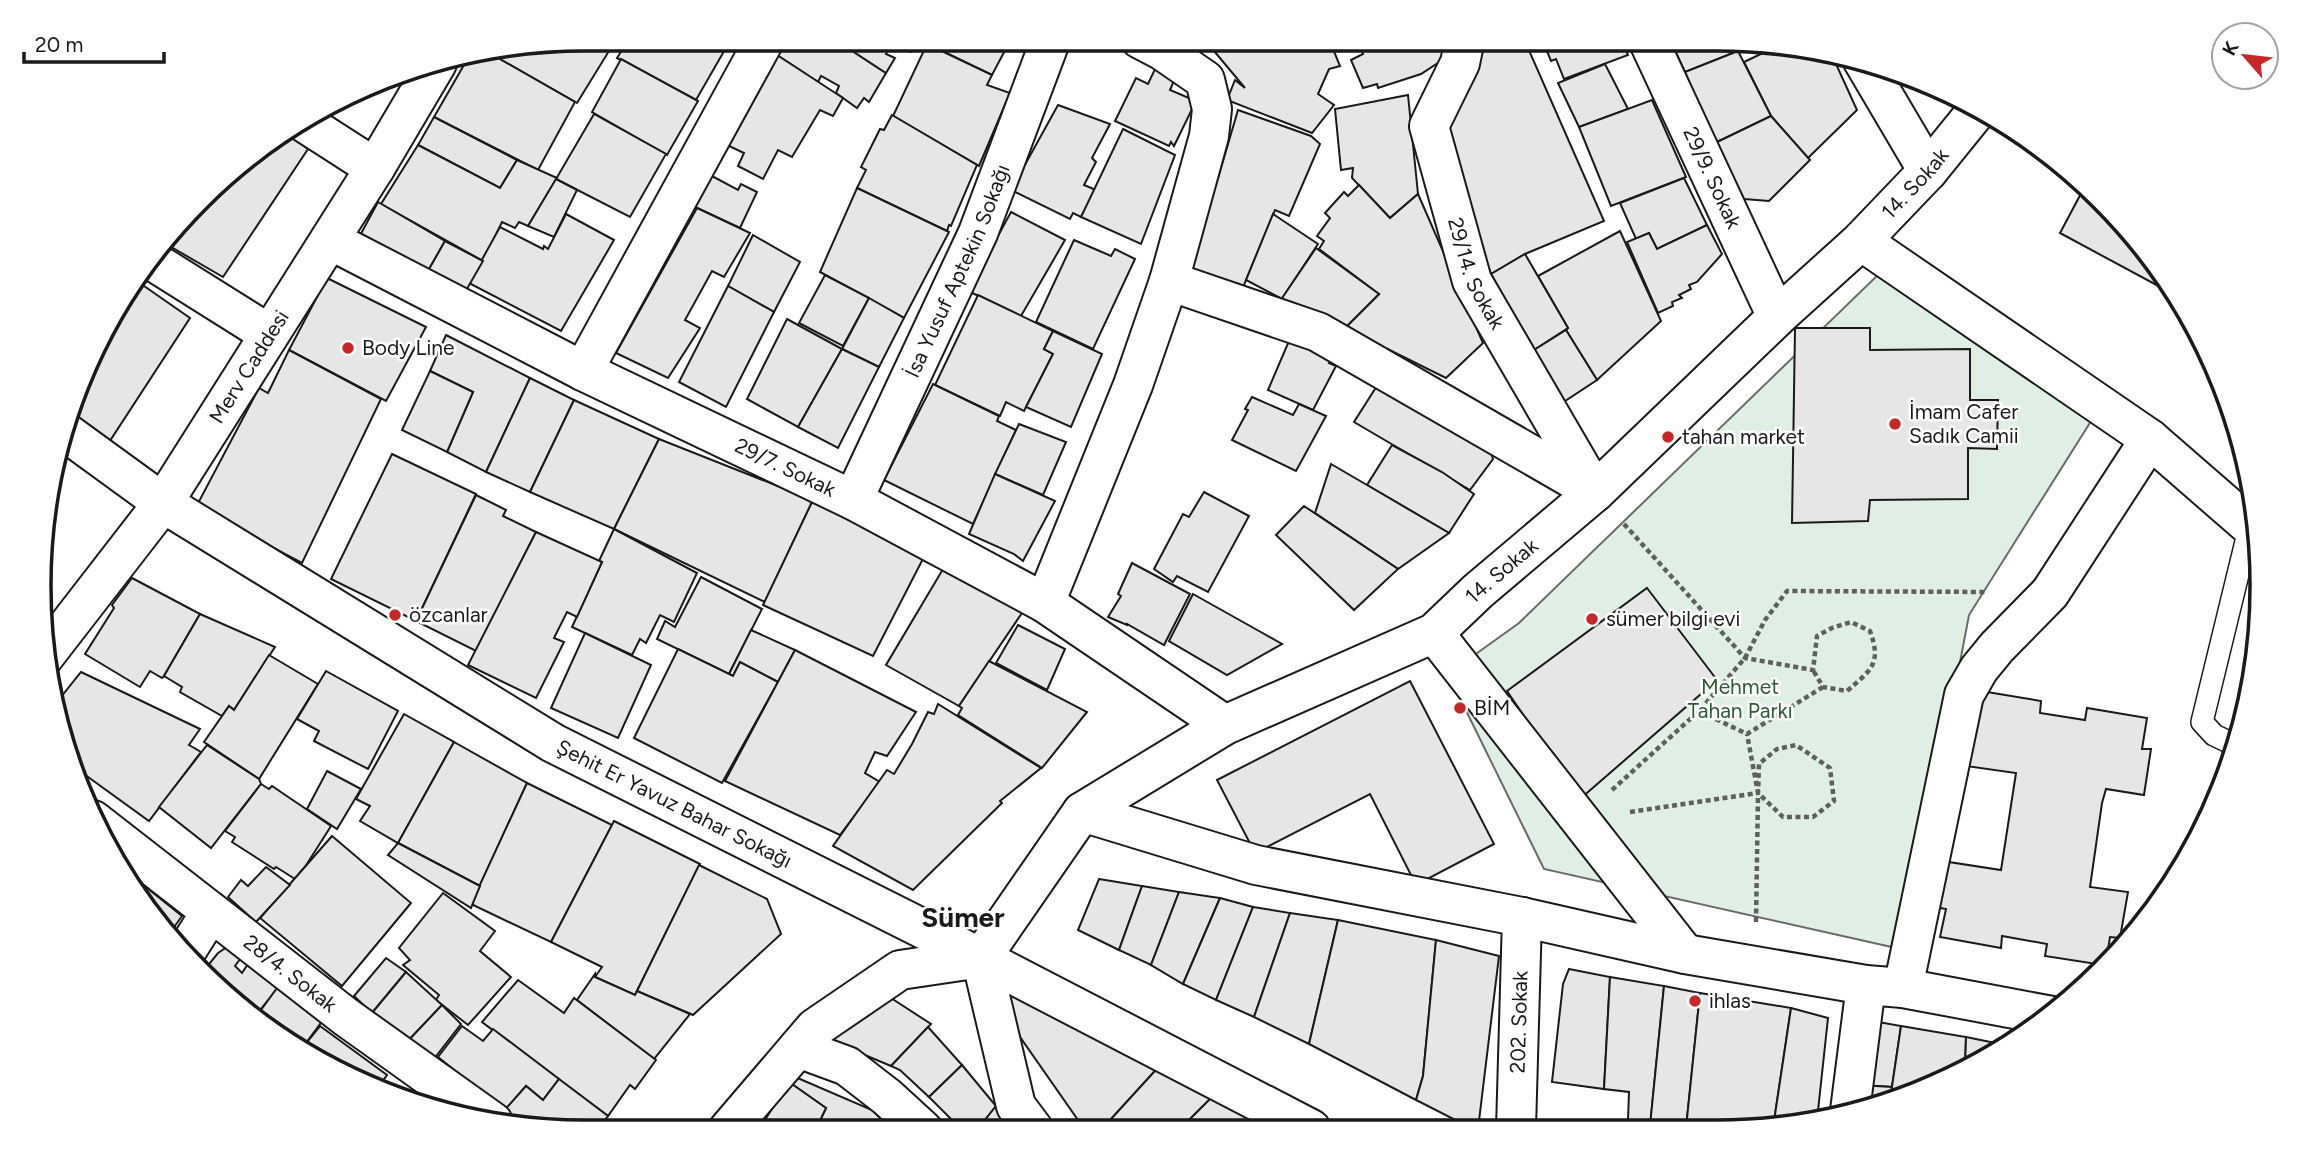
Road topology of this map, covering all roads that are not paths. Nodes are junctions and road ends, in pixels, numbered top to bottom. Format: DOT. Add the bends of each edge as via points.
graph roads {
  1 [pos="758,51"];
  2 [pos="1046,51"];
  3 [pos="1167,51"];
  4 [pos="1462,51"];
  5 [pos="1653,51"];
  6 [pos="431,74"];
  7 [pos="1871,74"];
  8 [pos="1972,116"];
  9 [pos="311,127"];
  10 [pos="375,168"];
  11 [pos="1928,171"];
  12 [pos="330,240"];
  13 [pos="1861,241"];
  14 [pos="158,264"];
  15 [pos="1169,281"];
  16 [pos="1777,317"];
  17 [pos="269,334"];
  18 [pos="583,370"];
  19 [pos="72,437"];
  20 [pos="2150,439"];
  21 [pos="1595,492"];
  22 [pos="853,500"];
  23 [pos="163,503"];
  24 [pos="2247,523"];
  25 [pos="2249,548"];
  26 [pos="1045,603"];
  27 [pos="1434,633"];
  28 [pos="54,643"];
  29 [pos="1226,725"];
  30 [pos="2227,742"];
  31 [pos="1082,812"];
  32 [pos="113,836"];
  33 [pos="211,912"];
  34 [pos="1522,917"];
  35 [pos="190,945"];
  36 [pos="1685,954"];
  37 [pos="981,958"];
  38 [pos="1866,985"];
  39 [pos="1903,988"];
  40 [pos="2037,1013"];
  41 [pos="798,1048"];
  42 [pos="426,1091"];
  43 [pos="453,1103"];
  44 [pos="1851,1103"];
  45 [pos="736,1120"];
  46 [pos="912,1120"];
  47 [pos="1026,1120"];
  48 [pos="1294,1120"];
  49 [pos="1516,1120"];
  1 -- 18 [label="street"];
  2 -- 22 [label="street, İsa Yusuf Aptekin Sokağı" via="978,233"];
  3 -- 15 [label="street" via="1205,80 1212,109 1209,136"];
  4 -- 21 [label="street, 29/14. Sokak" via="1429,126 1472,281"];
  5 -- 16 [label="street, 29/9. Sokak"];
  6 -- 10 [label="street, Merv Caddesi"];
  7 -- 11 [label="street"];
  8 -- 11 [label="street, 14. Sokak"];
  9 -- 10 [label="street"];
  10 -- 12 [label="street, Merv Caddesi"];
  11 -- 13 [label="street, 14. Sokak"];
  12 -- 17 [label="street, Merv Caddesi"];
  12 -- 18 [label="street, 29/7. Sokak"];
  13 -- 16 [label="street, 14. Sokak"];
  13 -- 20 [label="street"];
  14 -- 17 [label="street"];
  15 -- 21 [label="street" via="1318,332"];
  15 -- 26 [label="street" via="1133,385"];
  16 -- 21 [label="street, 14. Sokak"];
  17 -- 23 [label="street, Merv Caddesi"];
  18 -- 22 [label="street, 29/7. Sokak"];
  19 -- 23 [label="street, Şehit Er Yavuz Bahar Sokağı"];
  20 -- 24 [label="street"];
  20 -- 39 [label="street" via="2050,593 1997,647 1964,695"];
  21 -- 27 [label="street, 14. Sokak"];
  22 -- 26 [label="street, 29/7. Sokak"];
  23 -- 28 [label="street, Merv Caddesi"];
  23 -- 37 [label="street, Şehit Er Yavuz Bahar Sokağı" via="553,743"];
  25 -- 30 [label="lane" via="2202,722 2214,736"];
  26 -- 29 [label="street, 29/7. Sokak"];
  27 -- 29 [label="street, 14. Sokak"];
  27 -- 36 [label="street"];
  29 -- 31 [label="street, 14. Sokak"];
  31 -- 34 [label="street" via="1256,866"];
  31 -- 37 [label="street, 14. Sokak"];
  32 -- 33 [label="street, 28/4. Sokak"];
  33 -- 35 [label="street"];
  33 -- 42 [label="street, 28/4. Sokak" via="346,1017"];
  34 -- 36 [label="street"];
  34 -- 49 [label="street, 202. Sokak"];
  36 -- 38 [label="street"];
  37 -- 41 [label="street" via="900,970 815,1028"];
  37 -- 47 [label="street" via="1016,1106"];
  37 -- 48 [label="street, Şehit Er Yavuz Bahar Sokağı"];
  38 -- 39 [label="street"];
  38 -- 44 [label="street"];
  39 -- 40 [label="street"];
  41 -- 45 [label="street"];
  41 -- 46 [label="street" via="847,1066"];
  42 -- 43 [label="street, 28/4. Sokak"];
}
